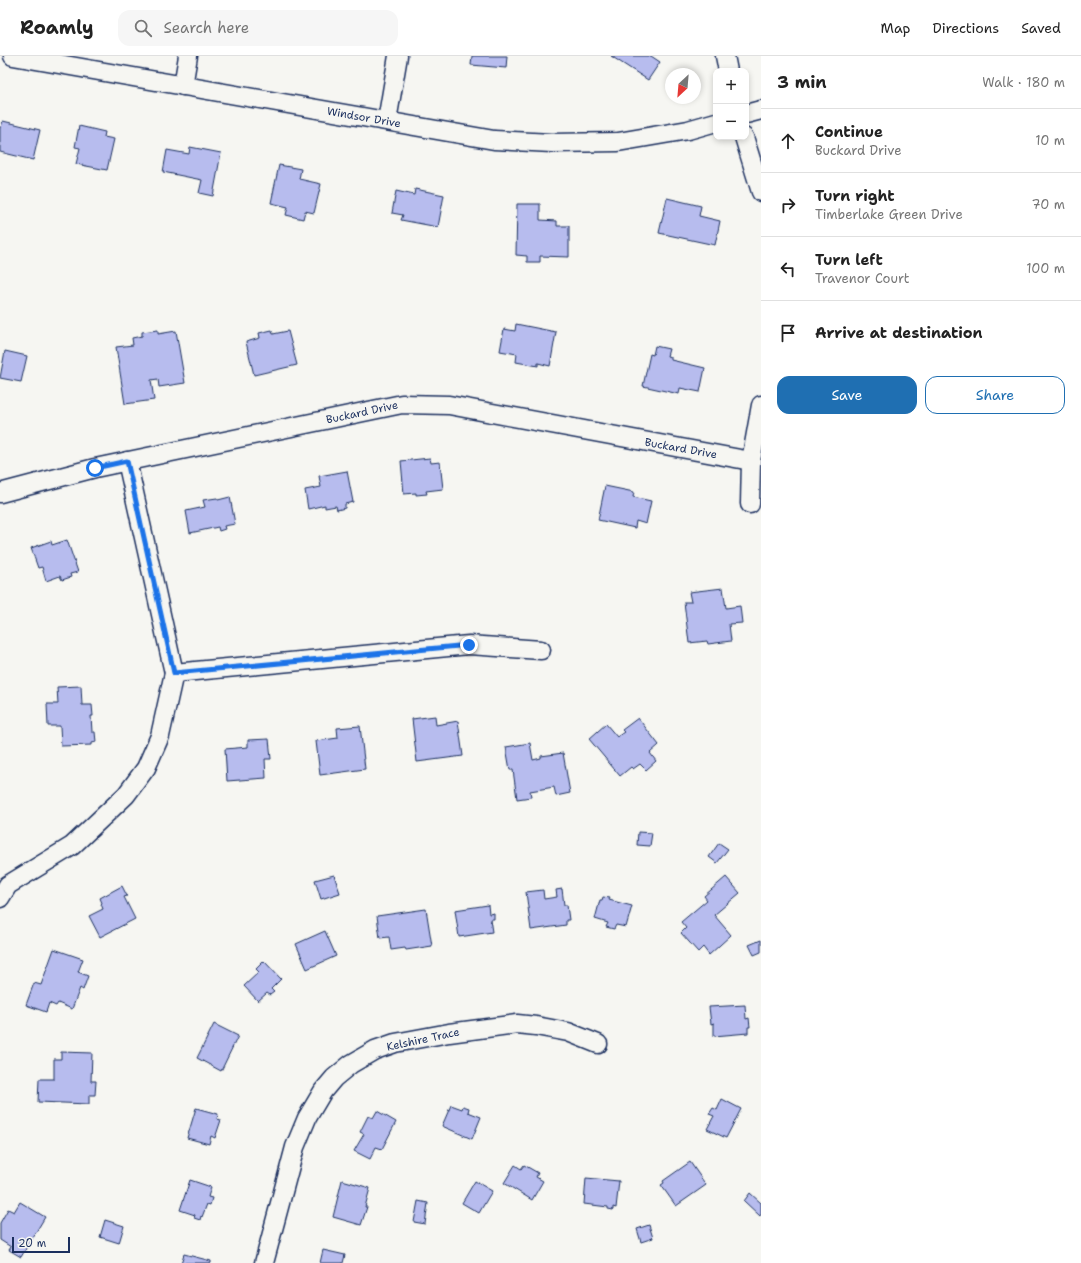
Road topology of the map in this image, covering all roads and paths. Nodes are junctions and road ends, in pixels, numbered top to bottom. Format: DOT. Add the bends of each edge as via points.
graph roads {
  1 [pos="13,56"];
  2 [pos="188,56"];
  3 [pos="398,56"];
  4 [pos="725,56"];
  5 [pos="727,68"];
  6 [pos="183,86"];
  7 [pos="761,110"];
  8 [pos="749,113"];
  9 [pos="387,121"];
  10 [pos="713,123"];
  11 [pos="745,140"];
  12 [pos="761,192"];
  13 [pos="761,405"];
  14 [pos="127,461"];
  15 [pos="751,461"];
  16 [pos="0,492"];
  17 [pos="750,504"];
  18 [pos="541,650"];
  19 [pos="174,673"];
  20 [pos="0,898"];
  21 [pos="598,1044"];
  22 [pos="264,1263"];
  1 -- 6 [label="street, Windsor Drive"];
  2 -- 6 [label="street"];
  3 -- 9 [label="street"];
  4 -- 5 [label="street"];
  6 -- 9 [label="street, Windsor Drive"];
  7 -- 8 [label="street"];
  9 -- 10 [label="street, Windsor Drive" via="494,140 552,144 618,142 688,130"];
  11 -- 12 [label="street"];
  13 -- 15 [label="street"];
  14 -- 15 [label="street, Buckard Drive" via="402,404 448,405"];
  14 -- 16 [label="street, Buckard Drive"];
  14 -- 19 [label="street"];
  15 -- 17 [label="street"];
  18 -- 19 [label="street" via="469,645"];
  19 -- 20 [label="street" via="160,736 146,768 126,795 72,846 8,885"];
  21 -- 22 [label="street, Kelshire Trace" via="568,1032 516,1024 449,1032 395,1043 375,1050 351,1064 323,1091 307,1118 295,1147"];
}
